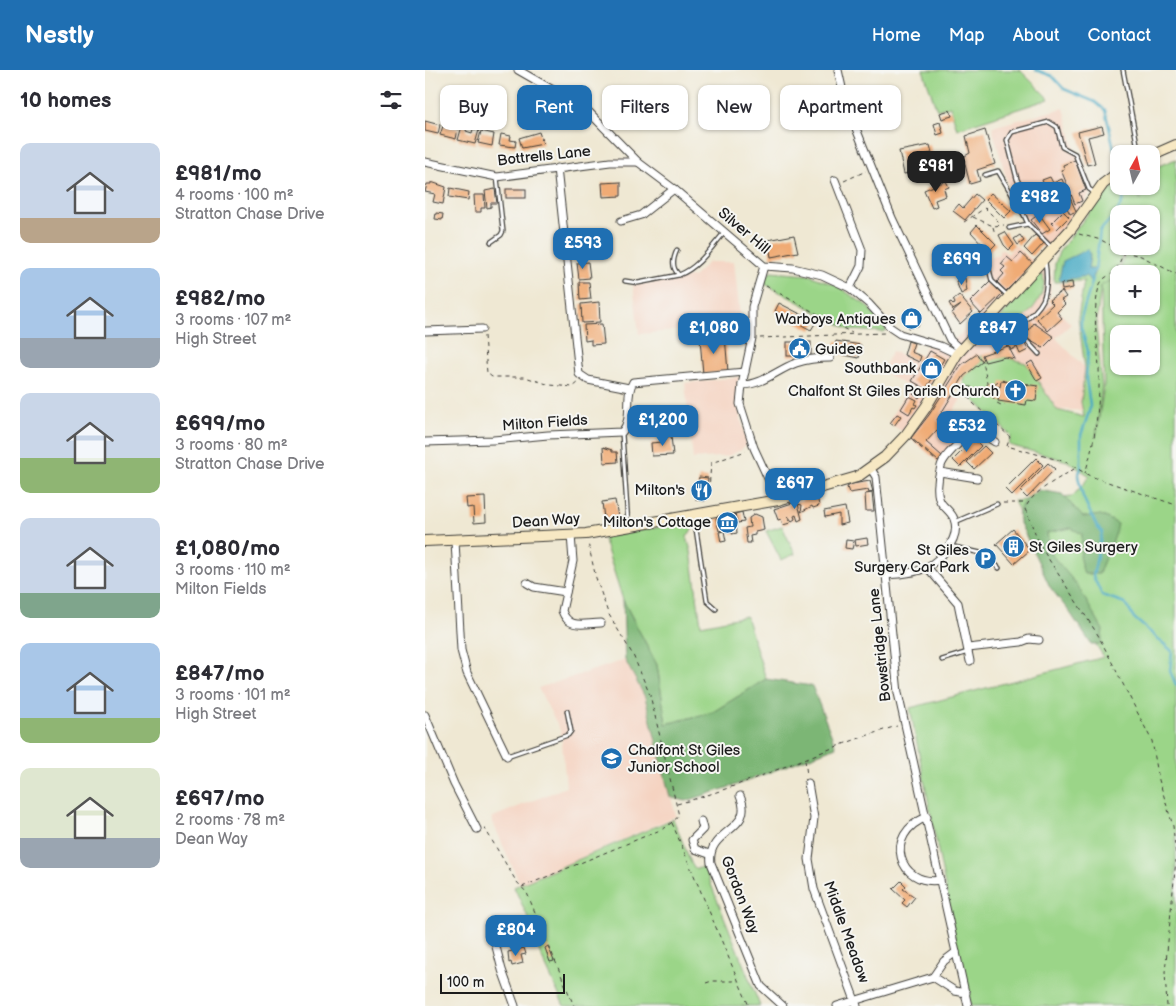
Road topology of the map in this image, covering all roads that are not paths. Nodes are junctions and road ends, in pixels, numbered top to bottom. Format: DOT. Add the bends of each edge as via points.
graph roads {
  1 [pos="519,70"];
  2 [pos="837,70"];
  3 [pos="1123,70"];
  4 [pos="1137,145"];
  5 [pos="1176,145"];
  6 [pos="1160,152"];
  7 [pos="425,162"];
  8 [pos="638,162"];
  9 [pos="557,168"];
  10 [pos="985,175"];
  11 [pos="497,177"];
  12 [pos="1110,179"];
  13 [pos="836,182"];
  14 [pos="674,190"];
  15 [pos="1095,193"];
  16 [pos="1023,214"];
  17 [pos="621,221"];
  18 [pos="1028,224"];
  19 [pos="1009,228"];
  20 [pos="724,232"];
  21 [pos="491,242"];
  22 [pos="1053,249"];
  23 [pos="677,250"];
  24 [pos="1045,258"];
  25 [pos="987,261"];
  26 [pos="764,266"];
  27 [pos="679,275"];
  28 [pos="625,281"];
  29 [pos="850,288"];
  30 [pos="1009,297"];
  31 [pos="1019,325"];
  32 [pos="482,329"];
  33 [pos="425,331"];
  34 [pos="977,332"];
  35 [pos="961,349"];
  36 [pos="1039,354"];
  37 [pos="831,358"];
  38 [pos="745,372"];
  39 [pos="742,385"];
  40 [pos="629,388"];
  41 [pos="622,432"];
  42 [pos="425,442"];
  43 [pos="995,442"];
  44 [pos="871,469"];
  45 [pos="941,469"];
  46 [pos="977,478"];
  47 [pos="778,500"];
  48 [pos="997,504"];
  49 [pos="694,516"];
  50 [pos="955,522"];
  51 [pos="628,527"];
  52 [pos="571,535"];
  53 [pos="455,541"];
  54 [pos="425,542"];
  55 [pos="949,546"];
  56 [pos="927,568"];
  57 [pos="999,568"];
  58 [pos="887,575"];
  59 [pos="527,582"];
  60 [pos="565,592"];
  61 [pos="717,610"];
  62 [pos="601,623"];
  63 [pos="1039,640"];
  64 [pos="968,650"];
  65 [pos="942,660"];
  66 [pos="969,661"];
  67 [pos="567,711"];
  68 [pos="425,715"];
  69 [pos="507,756"];
  70 [pos="808,783"];
  71 [pos="740,796"];
  72 [pos="927,817"];
  73 [pos="701,821"];
  74 [pos="480,827"];
  75 [pos="709,854"];
  76 [pos="941,880"];
  77 [pos="493,935"];
  78 [pos="956,952"];
  79 [pos="933,977"];
  80 [pos="966,993"];
  81 [pos="857,1003"];
  82 [pos="515,1006"];
  83 [pos="783,1006"];
  84 [pos="837,1006"];
  85 [pos="968,1006"];
  1 -- 8 [label="street, Silver Hill" via="586,109"];
  2 -- 35 [label="street" via="845,101 893,218 950,340"];
  3 -- 4 [label="lane"];
  5 -- 6 [label="street"];
  7 -- 11 [label="street, Bottrells Lane"];
  8 -- 9 [label="street, Bottrells Lane"];
  8 -- 14 [label="street, Silver Hill"];
  9 -- 11 [label="street, Bottrells Lane"];
  9 -- 40 [label="street" via="579,374 583,379"];
  10 -- 16 [label="lane" via="998,171"];
  11 -- 21 [label="lane" via="503,231"];
  12 -- 15 [label="street, Dean Way"];
  13 -- 29 [label="street" via="862,250 861,266"];
  14 -- 17 [label="street" via="641,216"];
  14 -- 20 [label="street, Silver Hill"];
  15 -- 16 [label="lane" via="1089,189 1075,154 1062,147 1057,127 1049,122 1012,132 1007,140 1017,178 1028,203"];
  15 -- 22 [label="street, Dean Way"];
  16 -- 18 [label="lane"];
  18 -- 19 [label="lane"];
  18 -- 22 [label="lane"];
  20 -- 26 [label="street, Silver Hill"];
  20 -- 27 [label="lane" via="697,264"];
  22 -- 24 [label="street, Dean Way"];
  23 -- 27 [label="lane" via="673,266"];
  24 -- 30 [label="street, Dean Way"];
  24 -- 31 [label="lane" via="1047,280 1043,298"];
  25 -- 30 [label="lane" via="992,282"];
  26 -- 29 [label="street, Silver Hill" via="822,275"];
  26 -- 38 [label="street" via="752,307 752,338"];
  27 -- 28 [label="lane" via="638,283"];
  29 -- 35 [label="street, Silver Hill" via="900,334"];
  30 -- 34 [label="street, Dean Way"];
  31 -- 34 [label="lane" via="992,341"];
  31 -- 36 [label="lane" via="1025,339"];
  32 -- 33 [label="street"];
  34 -- 35 [label="street, Dean Way"];
  35 -- 44 [label="street, Dean Way" via="906,435"];
  37 -- 39 [label="street" via="795,363 753,385"];
  38 -- 39 [label="street"];
  38 -- 40 [label="street" via="633,382"];
  39 -- 47 [label="street" via="740,404 754,448"];
  40 -- 41 [label="street" via="630,406 626,428"];
  41 -- 42 [label="street, Milton Fields"];
  41 -- 51 [label="lane"];
  43 -- 45 [label="street" via="983,434 968,434"];
  44 -- 47 [label="street, Dean Way" via="857,477"];
  44 -- 58 [label="street, Bowstridge Lane" via="876,477"];
  45 -- 46 [label="street"];
  45 -- 50 [label="street" via="937,492 940,502"];
  47 -- 49 [label="street, Dean Way" via="712,509"];
  48 -- 50 [label="lane"];
  49 -- 51 [label="street, Dean Way"];
  49 -- 61 [label="lane" via="707,601"];
  50 -- 55 [label="street"];
  51 -- 52 [label="street, Dean Way"];
  52 -- 53 [label="street, Dean Way"];
  52 -- 60 [label="street" via="573,561"];
  53 -- 54 [label="street, Dean Way"];
  53 -- 69 [label="street" via="461,650 467,673"];
  55 -- 56 [label="street"];
  55 -- 57 [label="lane" via="985,554"];
  56 -- 58 [label="street"];
  56 -- 64 [label="street" via="958,603"];
  58 -- 72 [label="street, Bowstridge Lane" via="898,693"];
  59 -- 60 [label="street"];
  60 -- 62 [label="street" via="561,611 565,619 571,624"];
  63 -- 64 [label="street"];
  64 -- 65 [label="lane"];
  64 -- 66 [label="street"];
  67 -- 69 [label="lane" via="571,731 568,735"];
  68 -- 74 [label="street" via="454,784"];
  70 -- 81 [label="street, Middle Meadow" via="814,818 809,859 815,890"];
  71 -- 75 [label="street, Gordon Way" via="743,802 740,820 714,842"];
  72 -- 76 [label="street, Bowstridge Lane"];
  72 -- 76 [label="street" via="915,821 903,836 899,848 901,859 914,876 928,882"];
  73 -- 75 [label="street" via="703,829 692,840 695,848"];
  75 -- 83 [label="street, Gordon Way" via="761,986"];
  76 -- 78 [label="street, Bowstridge Lane"];
  77 -- 82 [label="street"];
  78 -- 79 [label="street" via="944,961"];
  78 -- 80 [label="street, Bowstridge Lane"];
  79 -- 80 [label="street" via="955,991"];
  79 -- 81 [label="street"];
  80 -- 85 [label="street, Bowstridge Lane"];
  81 -- 84 [label="street"];
}
